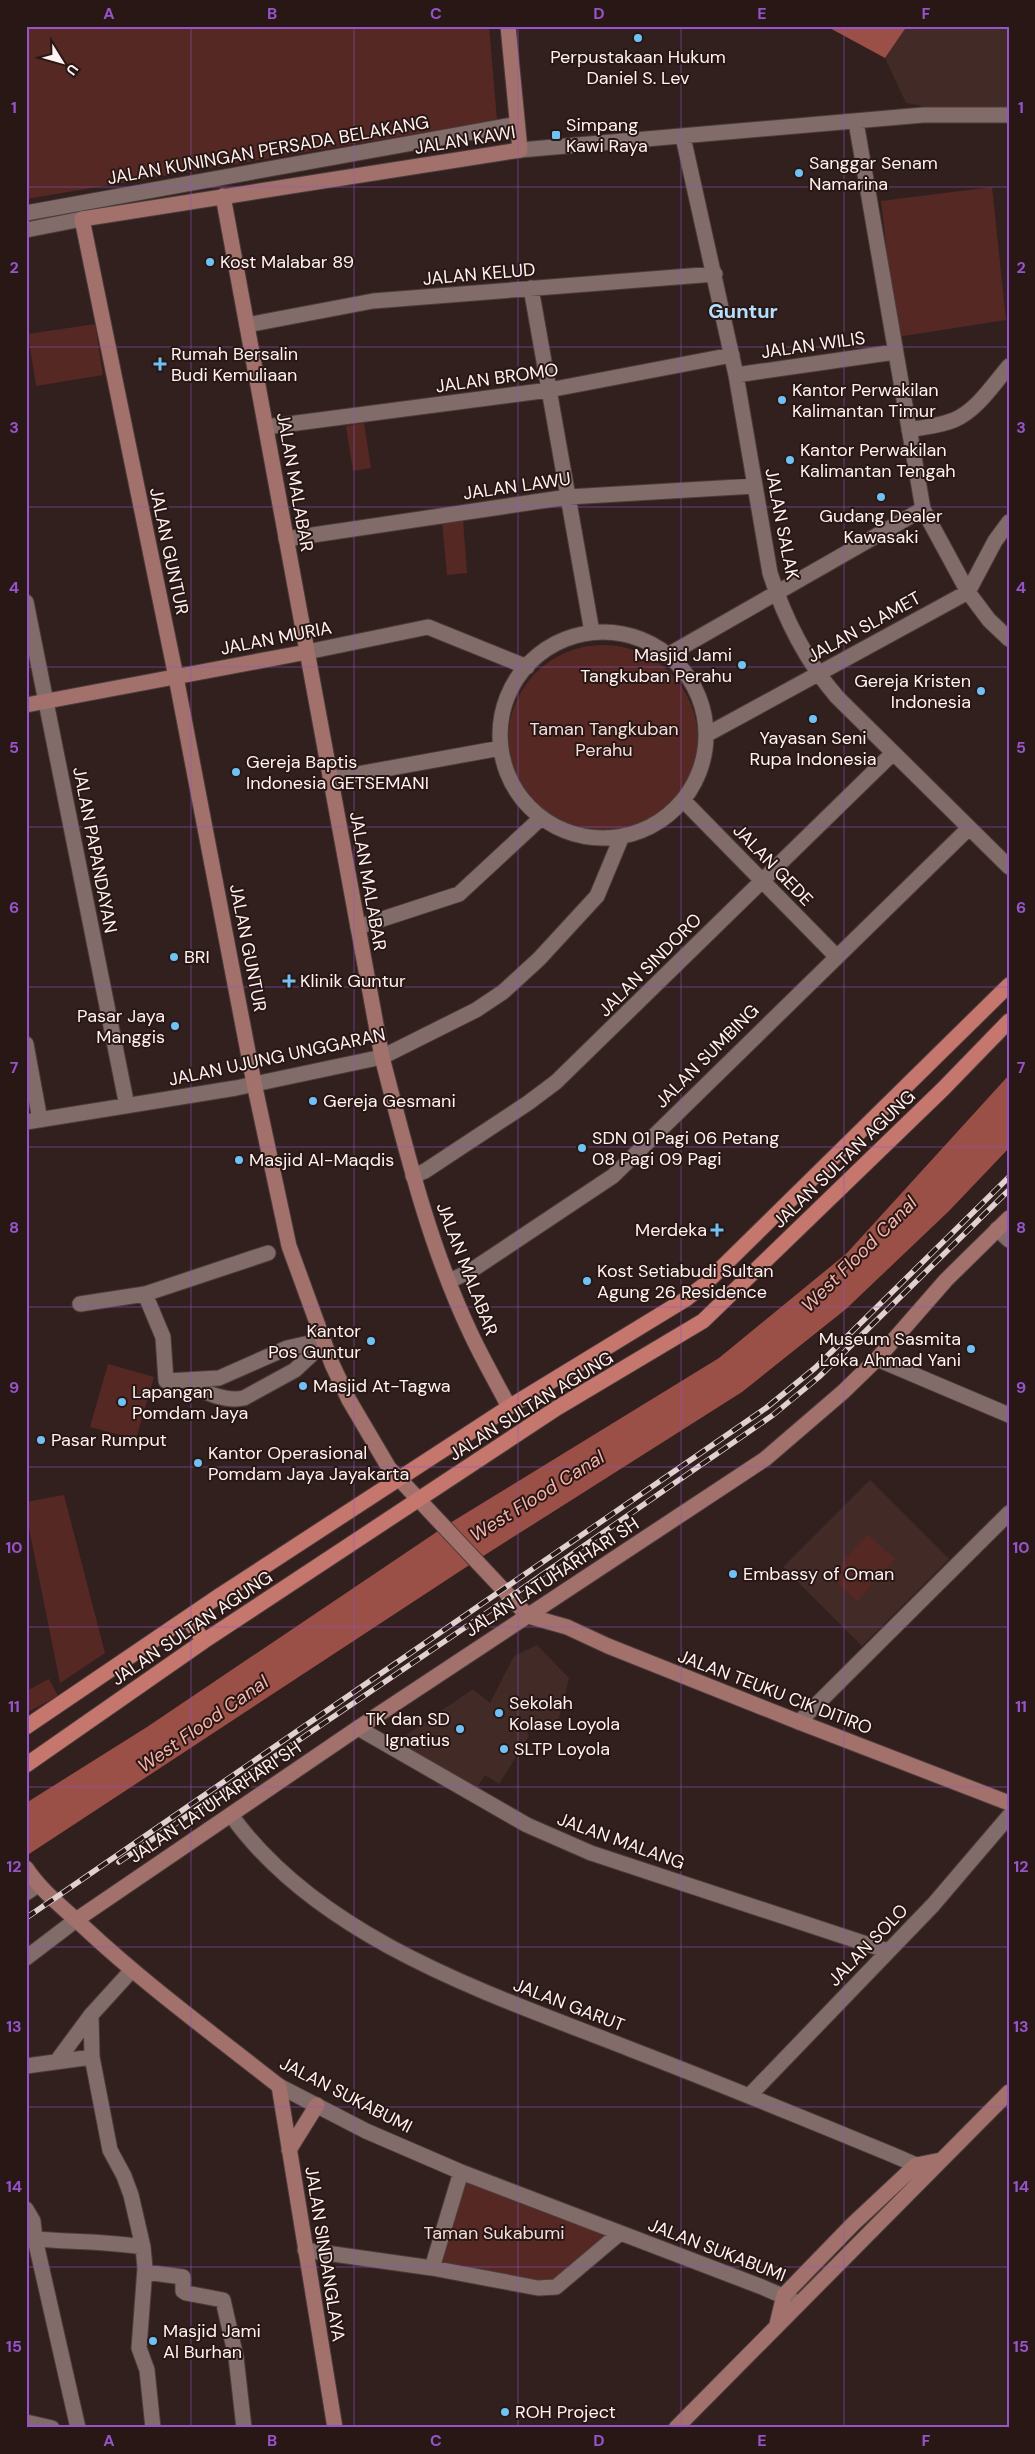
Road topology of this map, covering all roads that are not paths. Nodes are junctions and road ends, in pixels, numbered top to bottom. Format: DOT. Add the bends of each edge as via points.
graph roads {
  1 [pos="508,26"];
  2 [pos="1009,115"];
  3 [pos="856,122"];
  4 [pos="517,124"];
  5 [pos="683,137"];
  6 [pos="520,150"];
  7 [pos="223,196"];
  8 [pos="26,213"];
  9 [pos="82,219"];
  10 [pos="26,230"];
  11 [pos="715,274"];
  12 [pos="530,288"];
  13 [pos="254,324"];
  14 [pos="895,352"];
  15 [pos="732,355"];
  16 [pos="1009,366"];
  17 [pos="736,375"];
  18 [pos="549,390"];
  19 [pos="266,427"];
  20 [pos="908,430"];
  21 [pos="755,486"];
  22 [pos="568,497"];
  23 [pos="923,509"];
  24 [pos="1009,522"];
  25 [pos="286,539"];
  26 [pos="968,592"];
  27 [pos="776,593"];
  28 [pos="26,602"];
  29 [pos="592,632"];
  30 [pos="1009,639"];
  31 [pos="307,652"];
  32 [pos="668,654"];
  33 [pos="527,667"];
  34 [pos="817,674"];
  35 [pos="176,676"];
  36 [pos="47,702"];
  37 [pos="26,705"];
  38 [pos="706,735"];
  39 [pos="502,748"];
  40 [pos="893,754"];
  41 [pos="330,779"];
  42 [pos="683,800"];
  43 [pos="541,818"];
  44 [pos="969,828"];
  45 [pos="622,836"];
  46 [pos="1009,866"];
  47 [pos="762,881"];
  48 [pos="358,926"];
  49 [pos="836,956"];
  50 [pos="1009,985"];
  51 [pos="1009,1021"];
  52 [pos="26,1044"];
  53 [pos="382,1057"];
  54 [pos="254,1083"];
  55 [pos="127,1106"];
  56 [pos="33,1121"];
  57 [pos="413,1176"];
  58 [pos="1009,1218"];
  59 [pos="996,1230"];
  60 [pos="1009,1240"];
  61 [pos="268,1254"];
  62 [pos="449,1281"];
  63 [pos="145,1294"];
  64 [pos="80,1304"];
  65 [pos="317,1342"];
  66 [pos="878,1359"];
  67 [pos="194,1380"];
  68 [pos="545,1386"];
  69 [pos="509,1406"];
  70 [pos="557,1408"];
  71 [pos="1009,1415"];
  72 [pos="399,1480"];
  73 [pos="418,1500"];
  74 [pos="1009,1513"];
  75 [pos="556,1597"];
  76 [pos="528,1616"];
  77 [pos="187,1618"];
  78 [pos="567,1627"];
  79 [pos="204,1641"];
  80 [pos="799,1722"];
  81 [pos="26,1727"];
  82 [pos="358,1728"];
  83 [pos="26,1765"];
  84 [pos="1009,1802"];
  85 [pos="231,1815"];
  86 [pos="1009,1816"];
  87 [pos="31,1881"];
  88 [pos="76,1920"];
  89 [pos="888,1951"];
  90 [pos="26,1958"];
  91 [pos="131,1971"];
  92 [pos="92,2015"];
  93 [pos="92,2057"];
  94 [pos="57,2061"];
  95 [pos="26,2066"];
  96 [pos="279,2086"];
  97 [pos="1009,2092"];
  98 [pos="749,2096"];
  99 [pos="317,2105"];
  100 [pos="289,2150"];
  101 [pos="921,2170"];
  102 [pos="461,2172"];
  103 [pos="26,2209"];
  104 [pos="852,2224"];
  105 [pos="620,2233"];
  106 [pos="866,2236"];
  107 [pos="35,2238"];
  108 [pos="142,2247"];
  109 [pos="305,2250"];
  110 [pos="432,2268"];
  111 [pos="145,2272"];
  112 [pos="784,2295"];
  113 [pos="799,2304"];
  114 [pos="777,2324"];
  115 [pos="78,2428"];
  116 [pos="153,2428"];
  117 [pos="244,2428"];
  118 [pos="334,2428"];
  119 [pos="676,2428"];
  1 -- 4 [label="street"];
  2 -- 3 [label="street, JALAN KAWI" via="922,115"];
  3 -- 5 [label="street, JALAN KAWI"];
  3 -- 14 [label="street"];
  4 -- 6 [label="street"];
  4 -- 8 [label="street, JALAN KUNINGAN PERSADA BELAKANG"];
  5 -- 6 [label="street, JALAN KAWI"];
  5 -- 11 [label="street, JALAN SALAK"];
  6 -- 7 [label="street, JALAN KAWI"];
  7 -- 9 [label="street, JALAN KAWI"];
  7 -- 13 [label="street, JALAN MALABAR"];
  9 -- 10 [label="street"];
  9 -- 35 [label="street, JALAN GUNTUR"];
  11 -- 12 [label="street, JALAN KELUD"];
  11 -- 15 [label="street, JALAN SALAK"];
  12 -- 13 [label="street, JALAN KELUD" via="373,301"];
  12 -- 18 [label="street"];
  13 -- 19 [label="street, JALAN MALABAR"];
  14 -- 17 [label="street, JALAN WILIS"];
  14 -- 20 [label="street"];
  15 -- 17 [label="street, JALAN SALAK"];
  15 -- 18 [label="street, JALAN BROMO"];
  16 -- 20 [label="street" via="966,413 944,423"];
  17 -- 21 [label="street, JALAN SALAK"];
  18 -- 19 [label="street, JALAN BROMO"];
  18 -- 22 [label="street"];
  19 -- 25 [label="street, JALAN MALABAR"];
  20 -- 23 [label="street"];
  21 -- 22 [label="street, JALAN LAWU"];
  21 -- 27 [label="street, JALAN SALAK"];
  22 -- 25 [label="street, JALAN LAWU"];
  22 -- 29 [label="street"];
  23 -- 26 [label="street"];
  23 -- 27 [label="street"];
  24 -- 26 [label="street"];
  25 -- 31 [label="street, JALAN MALABAR"];
  26 -- 30 [label="street"];
  26 -- 34 [label="street, JALAN SLAMET"];
  27 -- 32 [label="street"];
  27 -- 34 [label="street, JALAN SALAK"];
  28 -- 36 [label="street, JALAN PAPANDAYAN"];
  29 -- 32 [label="street" via="635,638"];
  29 -- 33 [label="street" via="555,645"];
  31 -- 33 [label="street, JALAN MURIA" via="428,627"];
  31 -- 35 [label="street, JALAN MURIA"];
  31 -- 41 [label="street, JALAN MALABAR"];
  32 -- 38 [label="street" via="696,690"];
  33 -- 39 [label="street" via="514,684 506,704 501,724"];
  34 -- 38 [label="street, JALAN SLAMET"];
  34 -- 40 [label="street, JALAN SALAK"];
  35 -- 36 [label="street, JALAN MURIA"];
  35 -- 54 [label="street, JALAN GUNTUR"];
  36 -- 37 [label="street, JALAN MURIA"];
  36 -- 55 [label="street, JALAN PAPANDAYAN"];
  38 -- 42 [label="street" via="700,769"];
  39 -- 41 [label="street"];
  39 -- 43 [label="street" via="513,786"];
  40 -- 44 [label="street, JALAN SALAK"];
  40 -- 47 [label="street, JALAN SINDORO"];
  41 -- 48 [label="street, JALAN MALABAR"];
  42 -- 45 [label="street" via="656,824"];
  42 -- 47 [label="street, JALAN GEDE"];
  43 -- 45 [label="street" via="555,827 588,837"];
  43 -- 48 [label="street" via="459,894"];
  44 -- 46 [label="street, JALAN SALAK"];
  44 -- 49 [label="street, JALAN SUMBING"];
  45 -- 53 [label="street, JALAN UJUNG UNGGARAN" via="597,896 539,959 476,1010"];
  47 -- 49 [label="street, JALAN GEDE"];
  47 -- 57 [label="street, JALAN SINDORO" via="556,1082 433,1166"];
  48 -- 53 [label="street, JALAN MALABAR"];
  49 -- 62 [label="street, JALAN SUMBING" via="613,1176 468,1272"];
  50 -- 68 [label="main road, JALAN SULTAN AGUNG" via="704,1286"];
  51 -- 70 [label="main road, JALAN SULTAN AGUNG" via="703,1321"];
  52 -- 56 [label="street"];
  53 -- 54 [label="street, JALAN UJUNG UNGGARAN"];
  53 -- 57 [label="street, JALAN MALABAR"];
  54 -- 55 [label="street, JALAN UJUNG UNGGARAN"];
  54 -- 65 [label="street, JALAN GUNTUR" via="282,1218"];
  55 -- 56 [label="street, JALAN UJUNG UNGGARAN"];
  57 -- 62 [label="street, JALAN MALABAR"];
  58 -- 59 [label="street, JALAN LATUHARHARI SH"];
  59 -- 60 [label="street"];
  59 -- 66 [label="street, JALAN LATUHARHARI SH" via="946,1280"];
  61 -- 63 [label="street"];
  62 -- 69 [label="street, JALAN MALABAR" via="470,1332"];
  63 -- 64 [label="street"];
  63 -- 67 [label="street" via="163,1337 166,1381"];
  65 -- 67 [label="street" via="287,1348 219,1378"];
  65 -- 67 [label="street" via="311,1355 295,1370 244,1398 230,1399 211,1393 199,1388"];
  65 -- 72 [label="street, JALAN GUNTUR"];
  66 -- 71 [label="street"];
  66 -- 75 [label="street, JALAN LATUHARHARI SH" via="765,1459"];
  68 -- 69 [label="main road, JALAN SULTAN AGUNG"];
  68 -- 70 [label="main road"];
  69 -- 72 [label="main road, JALAN SULTAN AGUNG"];
  70 -- 73 [label="main road, JALAN SULTAN AGUNG"];
  72 -- 73 [label="street, JALAN GUNTUR"];
  72 -- 77 [label="main road, JALAN SULTAN AGUNG"];
  73 -- 76 [label="street, JALAN GUNTUR"];
  73 -- 79 [label="main road, JALAN SULTAN AGUNG"];
  74 -- 80 [label="street"];
  75 -- 76 [label="street, JALAN LATUHARHARI SH"];
  75 -- 78 [label="street" via="555,1609"];
  76 -- 78 [label="street, JALAN TEUKU CIK DITIRO"];
  76 -- 82 [label="street, JALAN LATUHARHARI SH"];
  77 -- 79 [label="main road"];
  77 -- 81 [label="main road, JALAN SULTAN AGUNG"];
  78 -- 80 [label="street, JALAN TEUKU CIK DITIRO"];
  79 -- 83 [label="main road, JALAN SULTAN AGUNG"];
  80 -- 84 [label="street, JALAN TEUKU CIK DITIRO"];
  82 -- 85 [label="street, JALAN LATUHARHARI SH"];
  82 -- 89 [label="street, JALAN MALANG" via="527,1825 591,1853"];
  85 -- 88 [label="street, JALAN LATUHARHARI SH"];
  85 -- 98 [label="street, JALAN GARUT" via="282,1871 321,1902 420,1962 494,1995"];
  86 -- 89 [label="street, JALAN SOLO" via="939,1899"];
  87 -- 88 [label="street, JALAN SUKABUMI"];
  88 -- 90 [label="street"];
  88 -- 91 [label="street, JALAN SUKABUMI"];
  89 -- 98 [label="street, JALAN SOLO"];
  91 -- 92 [label="street"];
  91 -- 96 [label="street, JALAN SUKABUMI"];
  92 -- 93 [label="street"];
  92 -- 94 [label="street"];
  93 -- 94 [label="street"];
  93 -- 108 [label="street" via="110,2150 131,2195"];
  94 -- 95 [label="street"];
  96 -- 99 [label="street, JALAN SUKABUMI"];
  96 -- 100 [label="street, JALAN SINDANGLAYA"];
  97 -- 101 [label="street" via="941,2160"];
  98 -- 101 [label="street, JALAN GARUT"];
  99 -- 100 [label="street"];
  99 -- 102 [label="street, JALAN SUKABUMI"];
  100 -- 109 [label="street, JALAN SINDANGLAYA"];
  101 -- 104 [label="street"];
  101 -- 106 [label="street"];
  102 -- 105 [label="street, JALAN SUKABUMI"];
  102 -- 110 [label="street"];
  103 -- 107 [label="street" via="33,2221"];
  104 -- 106 [label="street"];
  104 -- 112 [label="street"];
  105 -- 110 [label="street, JALAN SUKABUMI" via="556,2287 538,2288"];
  105 -- 112 [label="street, JALAN SUKABUMI"];
  106 -- 113 [label="street"];
  107 -- 108 [label="street" via="64,2242 92,2240"];
  107 -- 115 [label="street"];
  108 -- 111 [label="street"];
  109 -- 110 [label="street, JALAN SUKABUMI"];
  109 -- 118 [label="street, JALAN SINDANGLAYA"];
  111 -- 116 [label="street" via="139,2348 147,2370"];
  111 -- 117 [label="street" via="183,2277 186,2294 223,2300 236,2357"];
  112 -- 113 [label="street, JALAN SUKABUMI"];
  112 -- 114 [label="street"];
  113 -- 114 [label="street"];
  114 -- 119 [label="street"];
}
